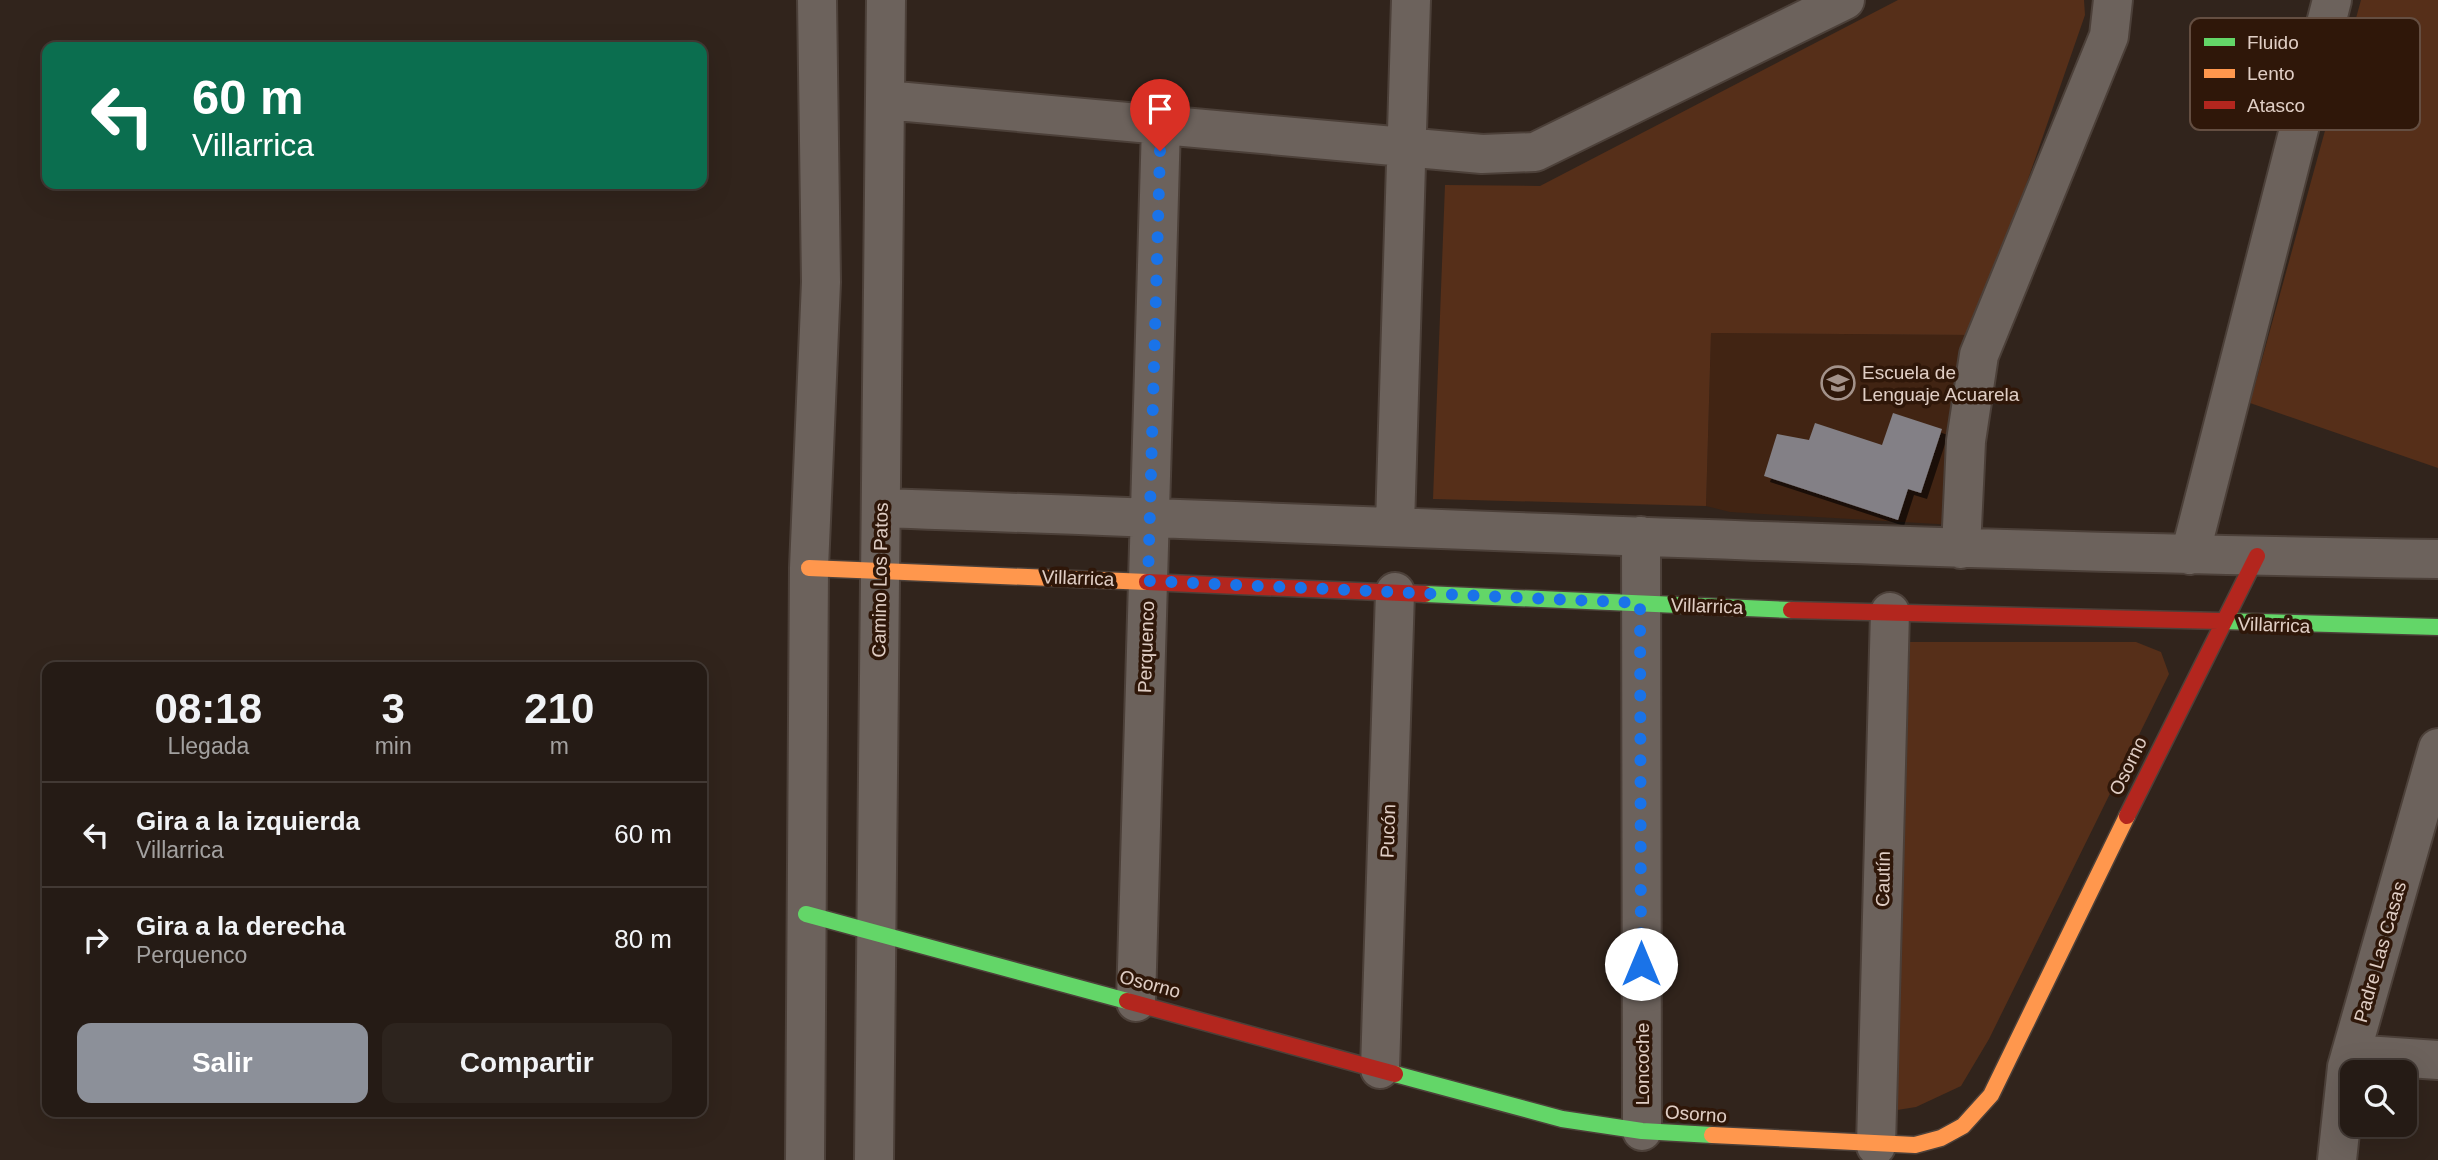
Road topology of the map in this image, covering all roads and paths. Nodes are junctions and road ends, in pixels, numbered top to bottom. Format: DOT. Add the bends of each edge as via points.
graph roads {
  1 [pos="817,0"];
  2 [pos="886,0"];
  3 [pos="1412,0"];
  4 [pos="1845,0"];
  5 [pos="2113,0"];
  6 [pos="2332,0"];
  7 [pos="2327,18"];
  8 [pos="885,100"];
  9 [pos="1161,125"];
  10 [pos="2299,130"];
  11 [pos="1406,147"];
  12 [pos="881,508"];
  13 [pos="1150,518"];
  14 [pos="1395,525"];
  15 [pos="1641,536"];
  16 [pos="1961,549"];
  17 [pos="2190,555"];
  18 [pos="2257,556"];
  19 [pos="2438,559"];
  20 [pos="809,568"];
  21 [pos="880,569"];
  22 [pos="1148,581"];
  23 [pos="1395,592"];
  24 [pos="1640,603"];
  25 [pos="1890,612"];
  26 [pos="2221,623"];
  27 [pos="2438,627"];
  28 [pos="2438,748"];
  29 [pos="2431,803"];
  30 [pos="806,914"];
  31 [pos="876,931"];
  32 [pos="1136,1002"];
  33 [pos="2351,1054"];
  34 [pos="2438,1060"];
  35 [pos="1380,1069"];
  36 [pos="1642,1131"];
  37 [pos="1876,1146"];
  38 [pos="805,1160"];
  39 [pos="874,1160"];
  40 [pos="2337,1160"];
  1 -- 20 [label="street" via="821,282"];
  2 -- 8 [label="street, Camino Los Patos"];
  3 -- 11 [label="street"];
  4 -- 11 [label="street" via="1535,152"];
  5 -- 16 [label="street" via="2109,36 1979,355 1966,441"];
  6 -- 7 [label="street"];
  8 -- 9 [label="street"];
  8 -- 12 [label="street, Camino Los Patos"];
  9 -- 11 [label="street"];
  9 -- 13 [label="street, Perquenco"];
  10 -- 17 [label="street"];
  11 -- 14 [label="street"];
  12 -- 13 [label="street"];
  12 -- 21 [label="street, Camino Los Patos"];
  13 -- 14 [label="street"];
  13 -- 22 [label="street, Perquenco"];
  14 -- 15 [label="street"];
  15 -- 16 [label="street"];
  15 -- 24 [label="street, Loncoche"];
  16 -- 17 [label="street"];
  17 -- 18 [label="street"];
  18 -- 19 [label="street"];
  18 -- 26 [label="street, Osorno"];
  20 -- 21 [label="street, Villarrica"];
  20 -- 30 [label="street"];
  21 -- 22 [label="street, Villarrica"];
  21 -- 31 [label="street, Camino Los Patos"];
  22 -- 23 [label="street, Villarrica"];
  22 -- 32 [label="street, Perquenco"];
  23 -- 24 [label="street, Villarrica"];
  23 -- 35 [label="street, Pucón"];
  24 -- 25 [label="street, Villarrica"];
  24 -- 36 [label="street, Loncoche"];
  25 -- 26 [label="street, Villarrica"];
  25 -- 37 [label="street, Cautín"];
  26 -- 27 [label="street, Villarrica"];
  26 -- 37 [label="street, Osorno" via="1991,1095 1964,1127 1946,1138 1924,1145"];
  28 -- 29 [label="street, Padre Las Casas"];
  29 -- 33 [label="street, Padre Las Casas"];
  30 -- 31 [label="street, Osorno"];
  30 -- 38 [label="street"];
  31 -- 32 [label="street, Osorno"];
  31 -- 39 [label="street, Camino Los Patos"];
  32 -- 35 [label="street, Osorno"];
  33 -- 34 [label="street"];
  33 -- 40 [label="street, Padre Las Casas"];
  35 -- 36 [label="street, Osorno" via="1562,1119"];
  36 -- 37 [label="street, Osorno"];
}
